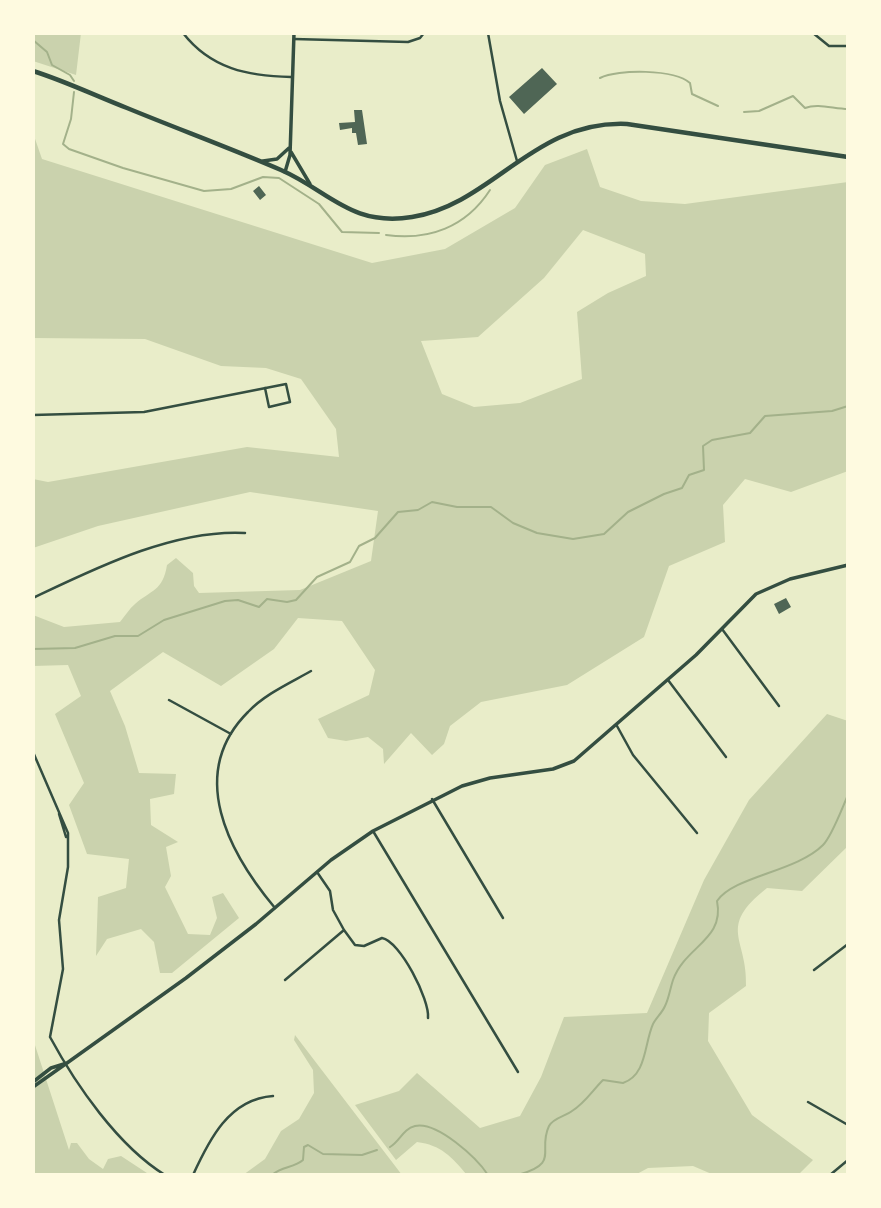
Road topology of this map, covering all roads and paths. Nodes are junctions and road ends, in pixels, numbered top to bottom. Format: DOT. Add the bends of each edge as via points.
graph roads {
  1 [pos="183,33"];
  2 [pos="294,33"];
  3 [pos="424,33"];
  4 [pos="488,33"];
  5 [pos="813,33"];
  6 [pos="293,39"];
  7 [pos="848,47"];
  8 [pos="33,71"];
  9 [pos="291,77"];
  10 [pos="290,146"];
  11 [pos="848,157"];
  12 [pos="258,161"];
  13 [pos="517,161"];
  14 [pos="285,172"];
  15 [pos="323,196"];
  16 [pos="265,388"];
  17 [pos="33,415"];
  18 [pos="246,533"];
  19 [pos="848,565"];
  20 [pos="33,598"];
  21 [pos="722,629"];
  22 [pos="311,671"];
  23 [pos="668,680"];
  24 [pos="169,700"];
  25 [pos="779,706"];
  26 [pos="617,726"];
  27 [pos="231,734"];
  28 [pos="33,752"];
  29 [pos="726,757"];
  30 [pos="432,799"];
  31 [pos="373,831"];
  32 [pos="697,833"];
  33 [pos="317,872"];
  34 [pos="275,908"];
  35 [pos="503,918"];
  36 [pos="344,930"];
  37 [pos="848,944"];
  38 [pos="814,970"];
  39 [pos="285,980"];
  40 [pos="428,1018"];
  41 [pos="67,1063"];
  42 [pos="518,1072"];
  43 [pos="33,1082"];
  44 [pos="33,1087"];
  45 [pos="273,1096"];
  46 [pos="808,1102"];
  47 [pos="848,1125"];
  48 [pos="848,1160"];
  49 [pos="165,1175"];
  50 [pos="193,1175"];
  51 [pos="830,1175"];
  1 -- 9 [label="street" via="193,47 225,67 253,75"];
  2 -- 6 [label="street"];
  3 -- 6 [label="street" via="408,41"];
  4 -- 13 [label="street"];
  5 -- 7 [label="street" via="830,46"];
  6 -- 9 [label="street"];
  8 -- 12 [label="main road"];
  9 -- 10 [label="street"];
  10 -- 12 [label="street" via="278,159"];
  10 -- 14 [label="street"];
  10 -- 15 [label="street" via="307,181"];
  11 -- 13 [label="main road" via="612,123 566,133"];
  12 -- 14 [label="main road"];
  13 -- 15 [label="main road" via="458,200 420,216 384,219 360,215"];
  14 -- 15 [label="main road"];
  16 -- 16 [label="street" via="269,407 290,402 286,384"];
  16 -- 17 [label="street" via="144,412"];
  18 -- 20 [label="street" via="218,532 120,558"];
  19 -- 21 [label="street" via="767,587"];
  21 -- 23 [label="street"];
  21 -- 25 [label="street"];
  22 -- 27 [label="street" via="258,703"];
  23 -- 26 [label="street"];
  23 -- 29 [label="street"];
  24 -- 27 [label="street"];
  26 -- 30 [label="street" via="565,766 476,781"];
  26 -- 32 [label="street" via="633,755"];
  27 -- 34 [label="street" via="217,778 222,820 244,868"];
  28 -- 41 [label="street" via="66,824 68,840 59,910 63,969 49,1033"];
  30 -- 31 [label="street"];
  30 -- 35 [label="street"];
  31 -- 33 [label="street"];
  31 -- 42 [label="street"];
  33 -- 34 [label="street"];
  33 -- 36 [label="street" via="330,891 333,910"];
  34 -- 41 [label="street"];
  36 -- 39 [label="street"];
  36 -- 40 [label="street" via="355,945 382,938 393,943 426,999"];
  37 -- 38 [label="street"];
  41 -- 43 [label="street"];
  41 -- 44 [label="street"];
  41 -- 49 [label="street" via="116,1132"];
  45 -- 50 [label="street" via="253,1101 218,1126"];
  46 -- 47 [label="street"];
  48 -- 51 [label="street"];
}
